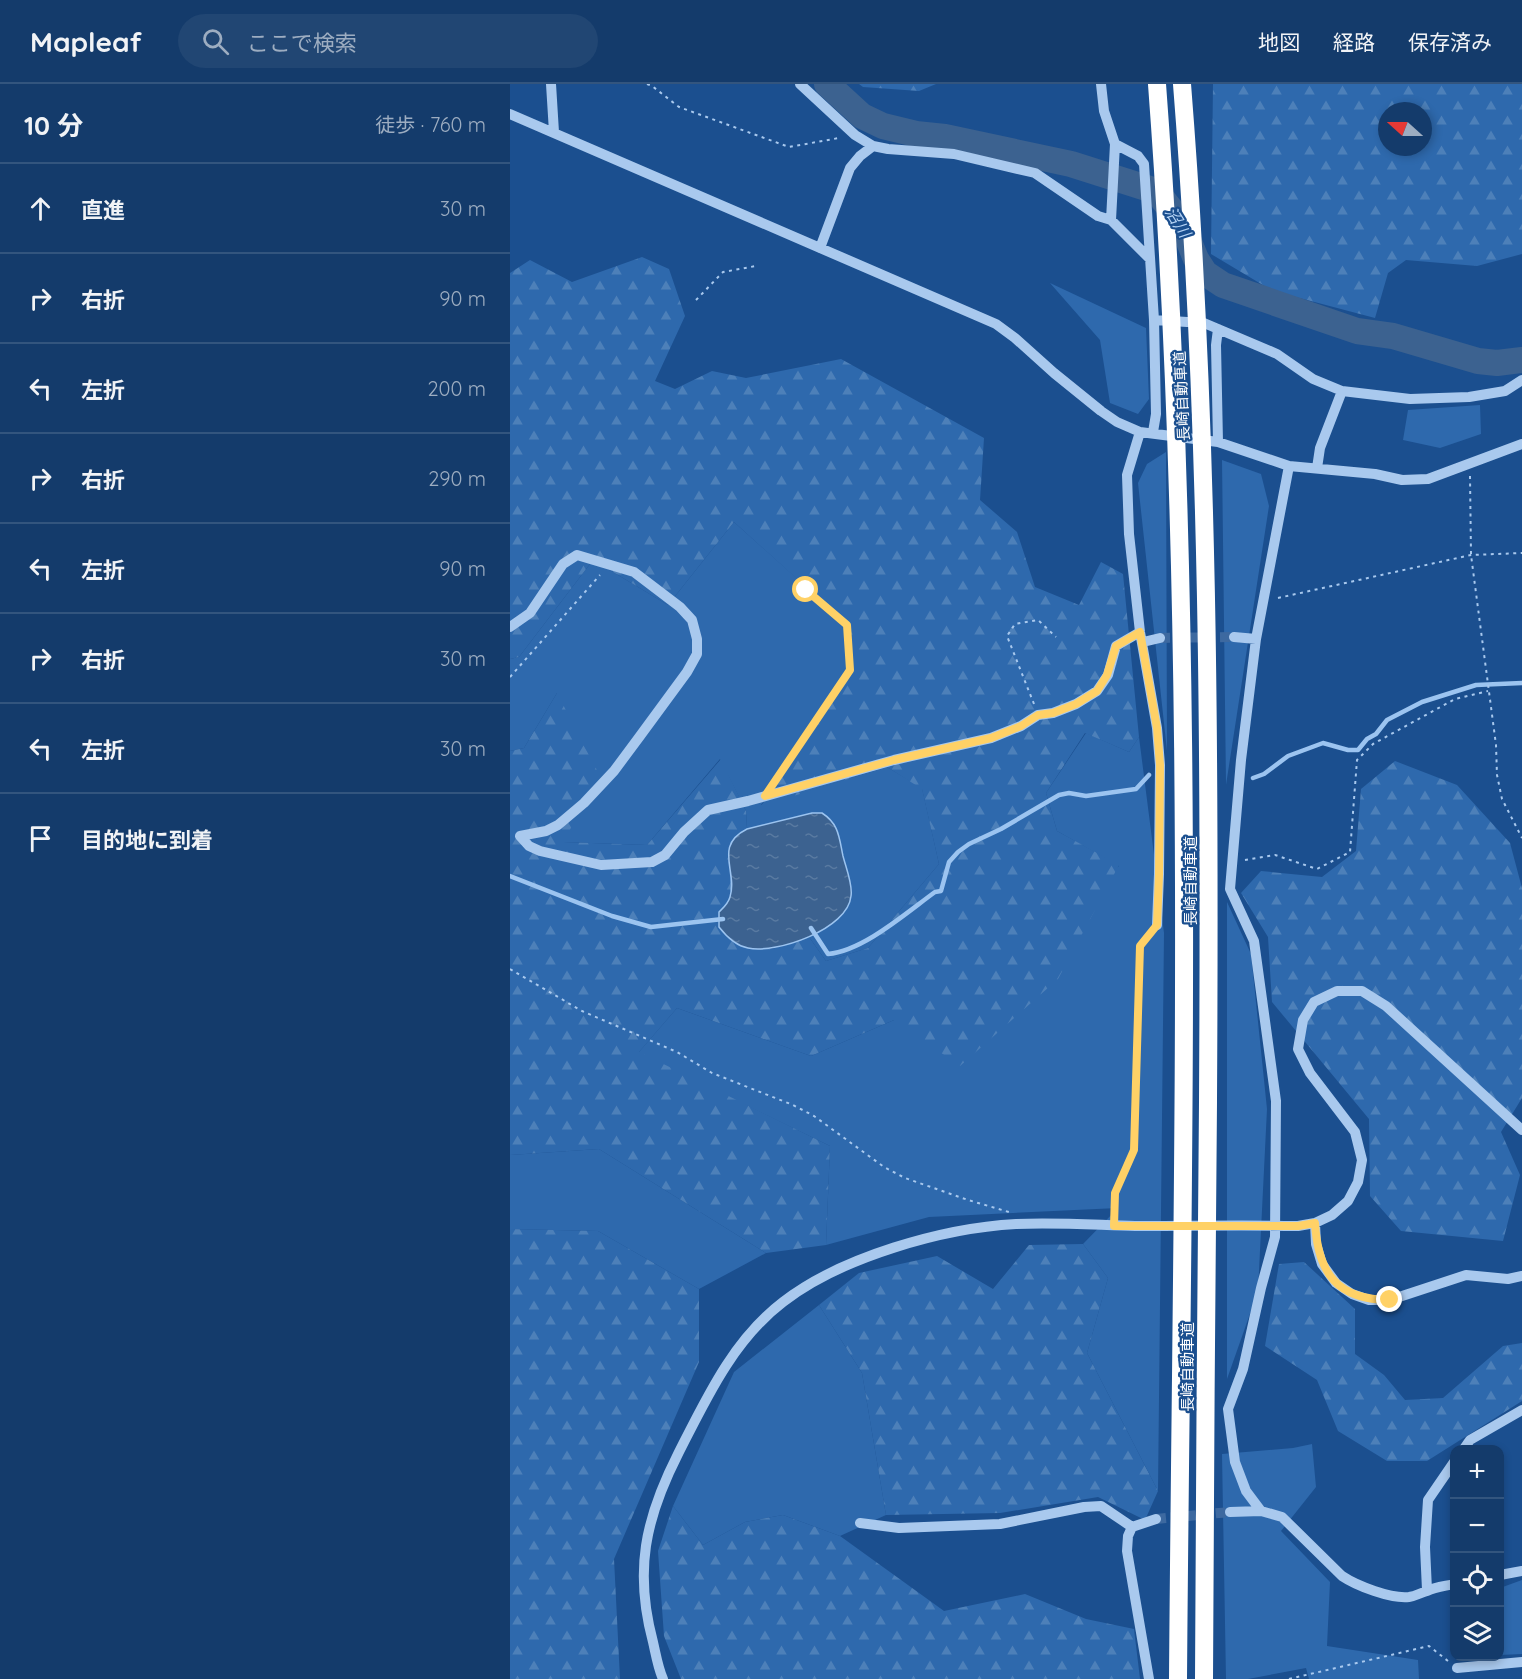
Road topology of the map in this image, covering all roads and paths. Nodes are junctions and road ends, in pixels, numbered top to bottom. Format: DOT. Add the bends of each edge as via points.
graph roads {
  1 [pos="551,84"];
  2 [pos="647,84"];
  3 [pos="800,84"];
  4 [pos="1101,84"];
  5 [pos="1157,84"];
  6 [pos="1182,84"];
  7 [pos="513,117"];
  8 [pos="554,132"];
  9 [pos="855,135"];
  10 [pos="1115,144"];
  11 [pos="873,146"];
  12 [pos="1111,220"];
  13 [pos="820,248"];
  14 [pos="1150,259"];
  15 [pos="756,266"];
  16 [pos="696,300"];
  17 [pos="1154,320"];
  18 [pos="1218,329"];
  19 [pos="1522,380"];
  20 [pos="1342,391"];
  21 [pos="1140,432"];
  22 [pos="1153,432"];
  23 [pos="1218,442"];
  24 [pos="1522,444"];
  25 [pos="1469,465"];
  26 [pos="1289,466"];
  27 [pos="1317,468"];
  28 [pos="1522,553"];
  29 [pos="1471,555"];
  30 [pos="610,564"];
  31 [pos="806,590"];
  32 [pos="1263,602"];
  33 [pos="510,627"];
  34 [pos="1056,637"];
  35 [pos="1141,637"];
  36 [pos="1234,637"];
  37 [pos="1160,638"];
  38 [pos="1256,639"];
  39 [pos="510,677"];
  40 [pos="1488,691"];
  41 [pos="1038,715"];
  42 [pos="765,796"];
  43 [pos="1522,838"];
  44 [pos="1233,862"];
  45 [pos="1157,925"];
  46 [pos="510,969"];
  47 [pos="1522,1130"];
  48 [pos="1315,1223"];
  49 [pos="1016,1224"];
  50 [pos="1114,1226"];
  51 [pos="1275,1226"];
  52 [pos="1522,1275"];
  53 [pos="1522,1410"];
  54 [pos="1466,1445"];
  55 [pos="1450,1469"];
  56 [pos="1261,1511"];
  57 [pos="1230,1512"];
  58 [pos="1156,1519"];
  59 [pos="860,1523"];
  60 [pos="1132,1527"];
  61 [pos="1522,1571"];
  62 [pos="1504,1574"];
  63 [pos="1450,1585"];
  64 [pos="1427,1590"];
  65 [pos="1522,1662"];
  66 [pos="1457,1668"];
  67 [pos="663,1679"];
  68 [pos="1149,1679"];
  69 [pos="1178,1679"];
  70 [pos="1204,1679"];
  71 [pos="1289,1679"];
  1 -- 8 [label="street"];
  2 -- 9 [label="path" via="679,106 789,147"];
  3 -- 9 [label="street"];
  4 -- 10 [label="street" via="1104,111"];
  5 -- 69 [label="highway, 長崎自動車道" via="1177,457 1185,835"];
  6 -- 70 [label="highway, 長崎自動車道" via="1203,453 1210,835"];
  7 -- 8 [label="street"];
  8 -- 13 [label="street"];
  9 -- 11 [label="street"];
  10 -- 12 [label="street"];
  10 -- 14 [label="street" via="1138,156 1144,164"];
  11 -- 12 [label="street" via="954,154 1035,173 1098,216"];
  11 -- 13 [label="street" via="850,168"];
  12 -- 14 [label="street"];
  13 -- 21 [label="street" via="996,324 1101,411"];
  14 -- 17 [label="street"];
  15 -- 16 [label="path" via="723,272"];
  17 -- 18 [label="street" via="1204,323"];
  17 -- 22 [label="street"];
  18 -- 20 [label="street" via="1277,354 1313,379"];
  18 -- 23 [label="street"];
  19 -- 20 [label="street" via="1505,391 1469,397 1410,399"];
  20 -- 27 [label="street" via="1320,448"];
  21 -- 22 [label="street"];
  21 -- 35 [label="street" via="1127,474 1129,534"];
  22 -- 23 [label="street"];
  23 -- 26 [label="street"];
  24 -- 25 [label="street"];
  25 -- 27 [label="street" via="1428,479 1402,480"];
  25 -- 29 [label="path"];
  26 -- 27 [label="street"];
  26 -- 32 [label="street"];
  28 -- 29 [label="path"];
  29 -- 32 [label="path"];
  29 -- 40 [label="path"];
  30 -- 33 [label="street" via="578,555 563,564 530,613"];
  30 -- 39 [label="path"];
  30 -- 42 [label="street" via="634,572 680,607 692,620 697,654 614,771 584,803 558,825 520,836 540,851 601,865 652,862 665,855 708,810"];
  31 -- 42 [label="path" via="847,625 850,670"];
  32 -- 38 [label="street"];
  34 -- 41 [label="path" via="1038,620 1016,624 1007,636"];
  35 -- 37 [label="street"];
  35 -- 41 [label="street" via="1116,646 1097,691 1076,704"];
  35 -- 45 [label="street" via="1160,765"];
  36 -- 38 [label="street"];
  38 -- 44 [label="street"];
  40 -- 43 [label="path" via="1500,791"];
  40 -- 44 [label="path" via="1455,699 1373,744 1357,760 1350,852 1317,869 1275,855"];
  41 -- 42 [label="street" via="991,738"];
  44 -- 51 [label="street" via="1230,889 1254,941 1276,1101"];
  45 -- 50 [label="path" via="1140,946 1134,1150 1115,1193"];
  46 -- 49 [label="path" via="582,1011 814,1116 905,1178 1011,1212"];
  47 -- 48 [label="street" via="1386,1006 1362,992 1337,991 1314,1002 1303,1020 1298,1048 1310,1073 1355,1132 1362,1160 1358,1182 1348,1201"];
  48 -- 51 [label="street"];
  48 -- 52 [label="street" via="1322,1264 1336,1283 1370,1300 1390,1300 1466,1275 1508,1279"];
  49 -- 50 [label="street"];
  49 -- 67 [label="street" via="945,1234 879,1253 822,1277 782,1302 743,1342 713,1385 672,1464 647,1533 642,1576 648,1623"];
  50 -- 51 [label="street"];
  51 -- 56 [label="street" via="1243,1369 1228,1409 1235,1462 1246,1491"];
  53 -- 54 [label="street"];
  55 -- 64 [label="street" via="1428,1500"];
  56 -- 57 [label="street"];
  56 -- 64 [label="street" via="1288,1521 1350,1582 1395,1596 1414,1596"];
  58 -- 60 [label="street"];
  59 -- 60 [label="street" via="899,1528 1000,1524 1101,1506"];
  60 -- 68 [label="street" via="1127,1551"];
  61 -- 62 [label="street"];
  63 -- 64 [label="street"];
  65 -- 66 [label="street"];
  66 -- 71 [label="path" via="1429,1646"];
}
